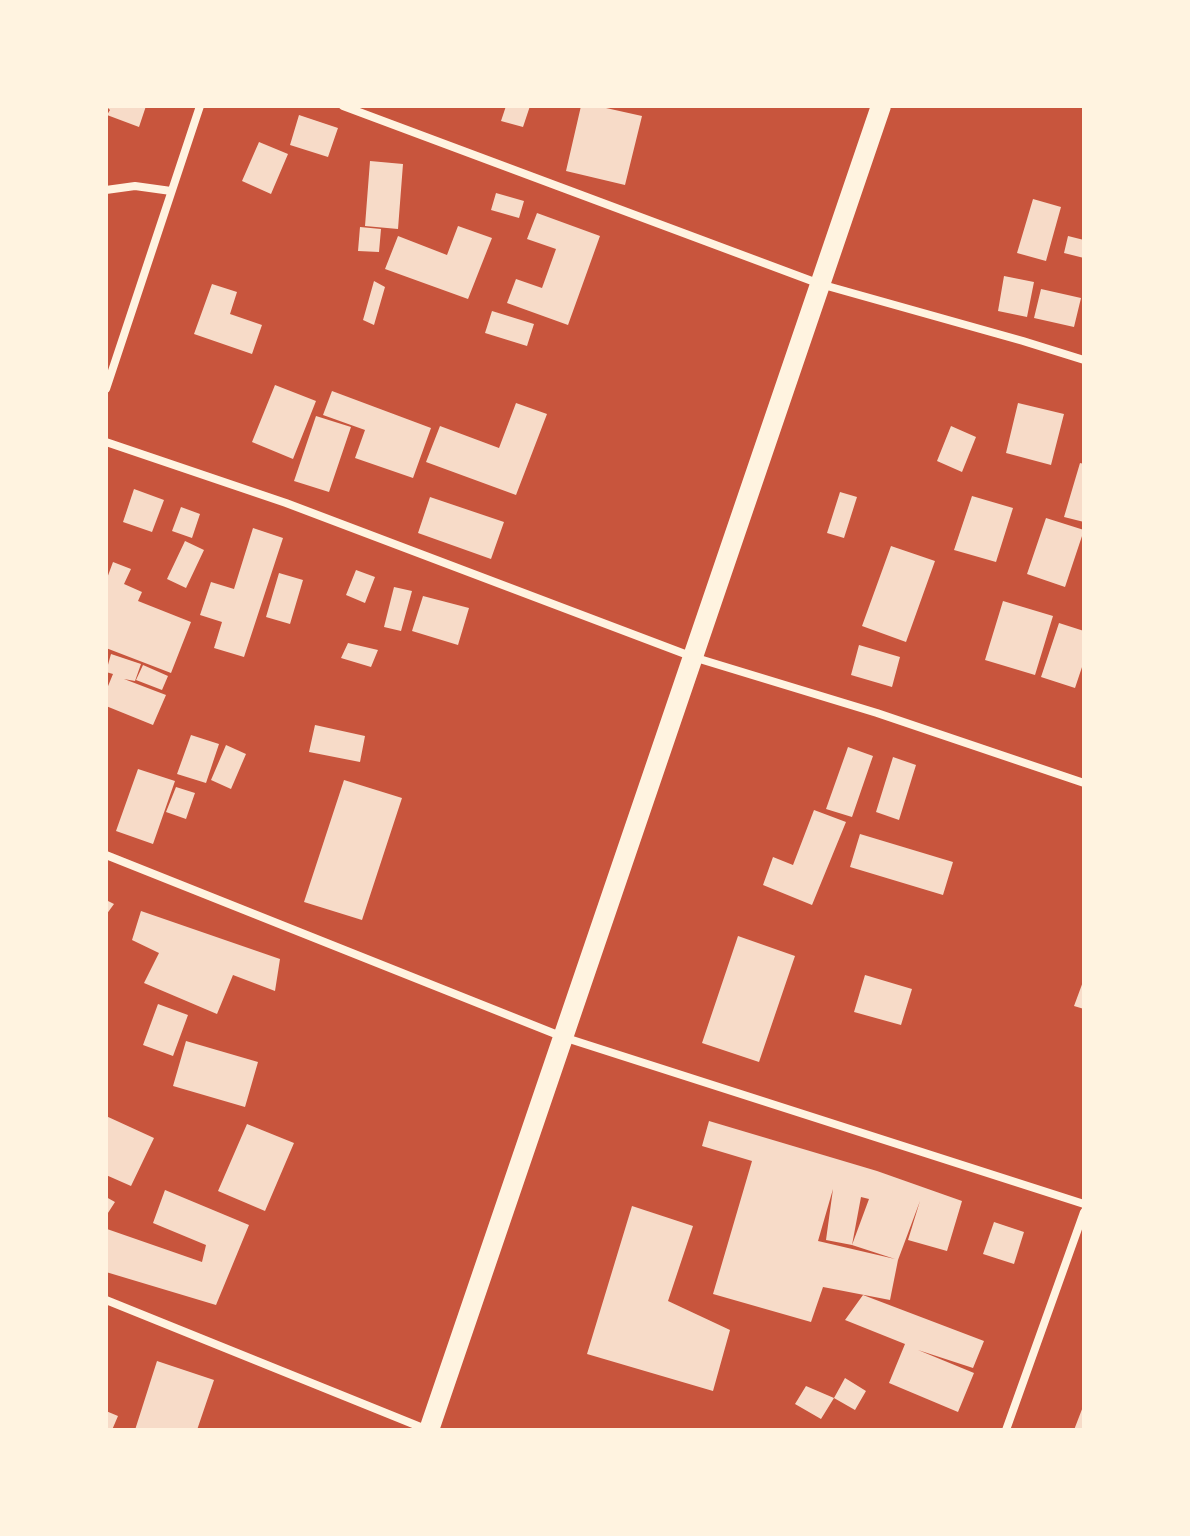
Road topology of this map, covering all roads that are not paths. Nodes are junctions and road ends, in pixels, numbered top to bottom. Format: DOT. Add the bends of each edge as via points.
graph roads {
  1 [pos="200,106"];
  2 [pos="343,106"];
  3 [pos="881,106"];
  4 [pos="106,190"];
  5 [pos="171,191"];
  6 [pos="820,284"];
  7 [pos="1084,360"];
  8 [pos="106,389"];
  9 [pos="106,442"];
  10 [pos="693,657"];
  11 [pos="1084,783"];
  12 [pos="106,855"];
  13 [pos="563,1037"];
  14 [pos="1084,1204"];
  15 [pos="1084,1212"];
  16 [pos="106,1300"];
  17 [pos="429,1430"];
  18 [pos="1006,1430"];
  1 -- 5 [label="street"];
  2 -- 6 [label="street"];
  3 -- 6 [label="main road"];
  4 -- 5 [label="street" via="135,186"];
  5 -- 8 [label="street"];
  6 -- 7 [label="street"];
  6 -- 10 [label="main road"];
  9 -- 10 [label="street" via="286,503"];
  10 -- 11 [label="street"];
  10 -- 13 [label="main road"];
  12 -- 13 [label="street"];
  13 -- 14 [label="street"];
  13 -- 17 [label="main road"];
  15 -- 18 [label="street"];
  16 -- 17 [label="street"];
}
